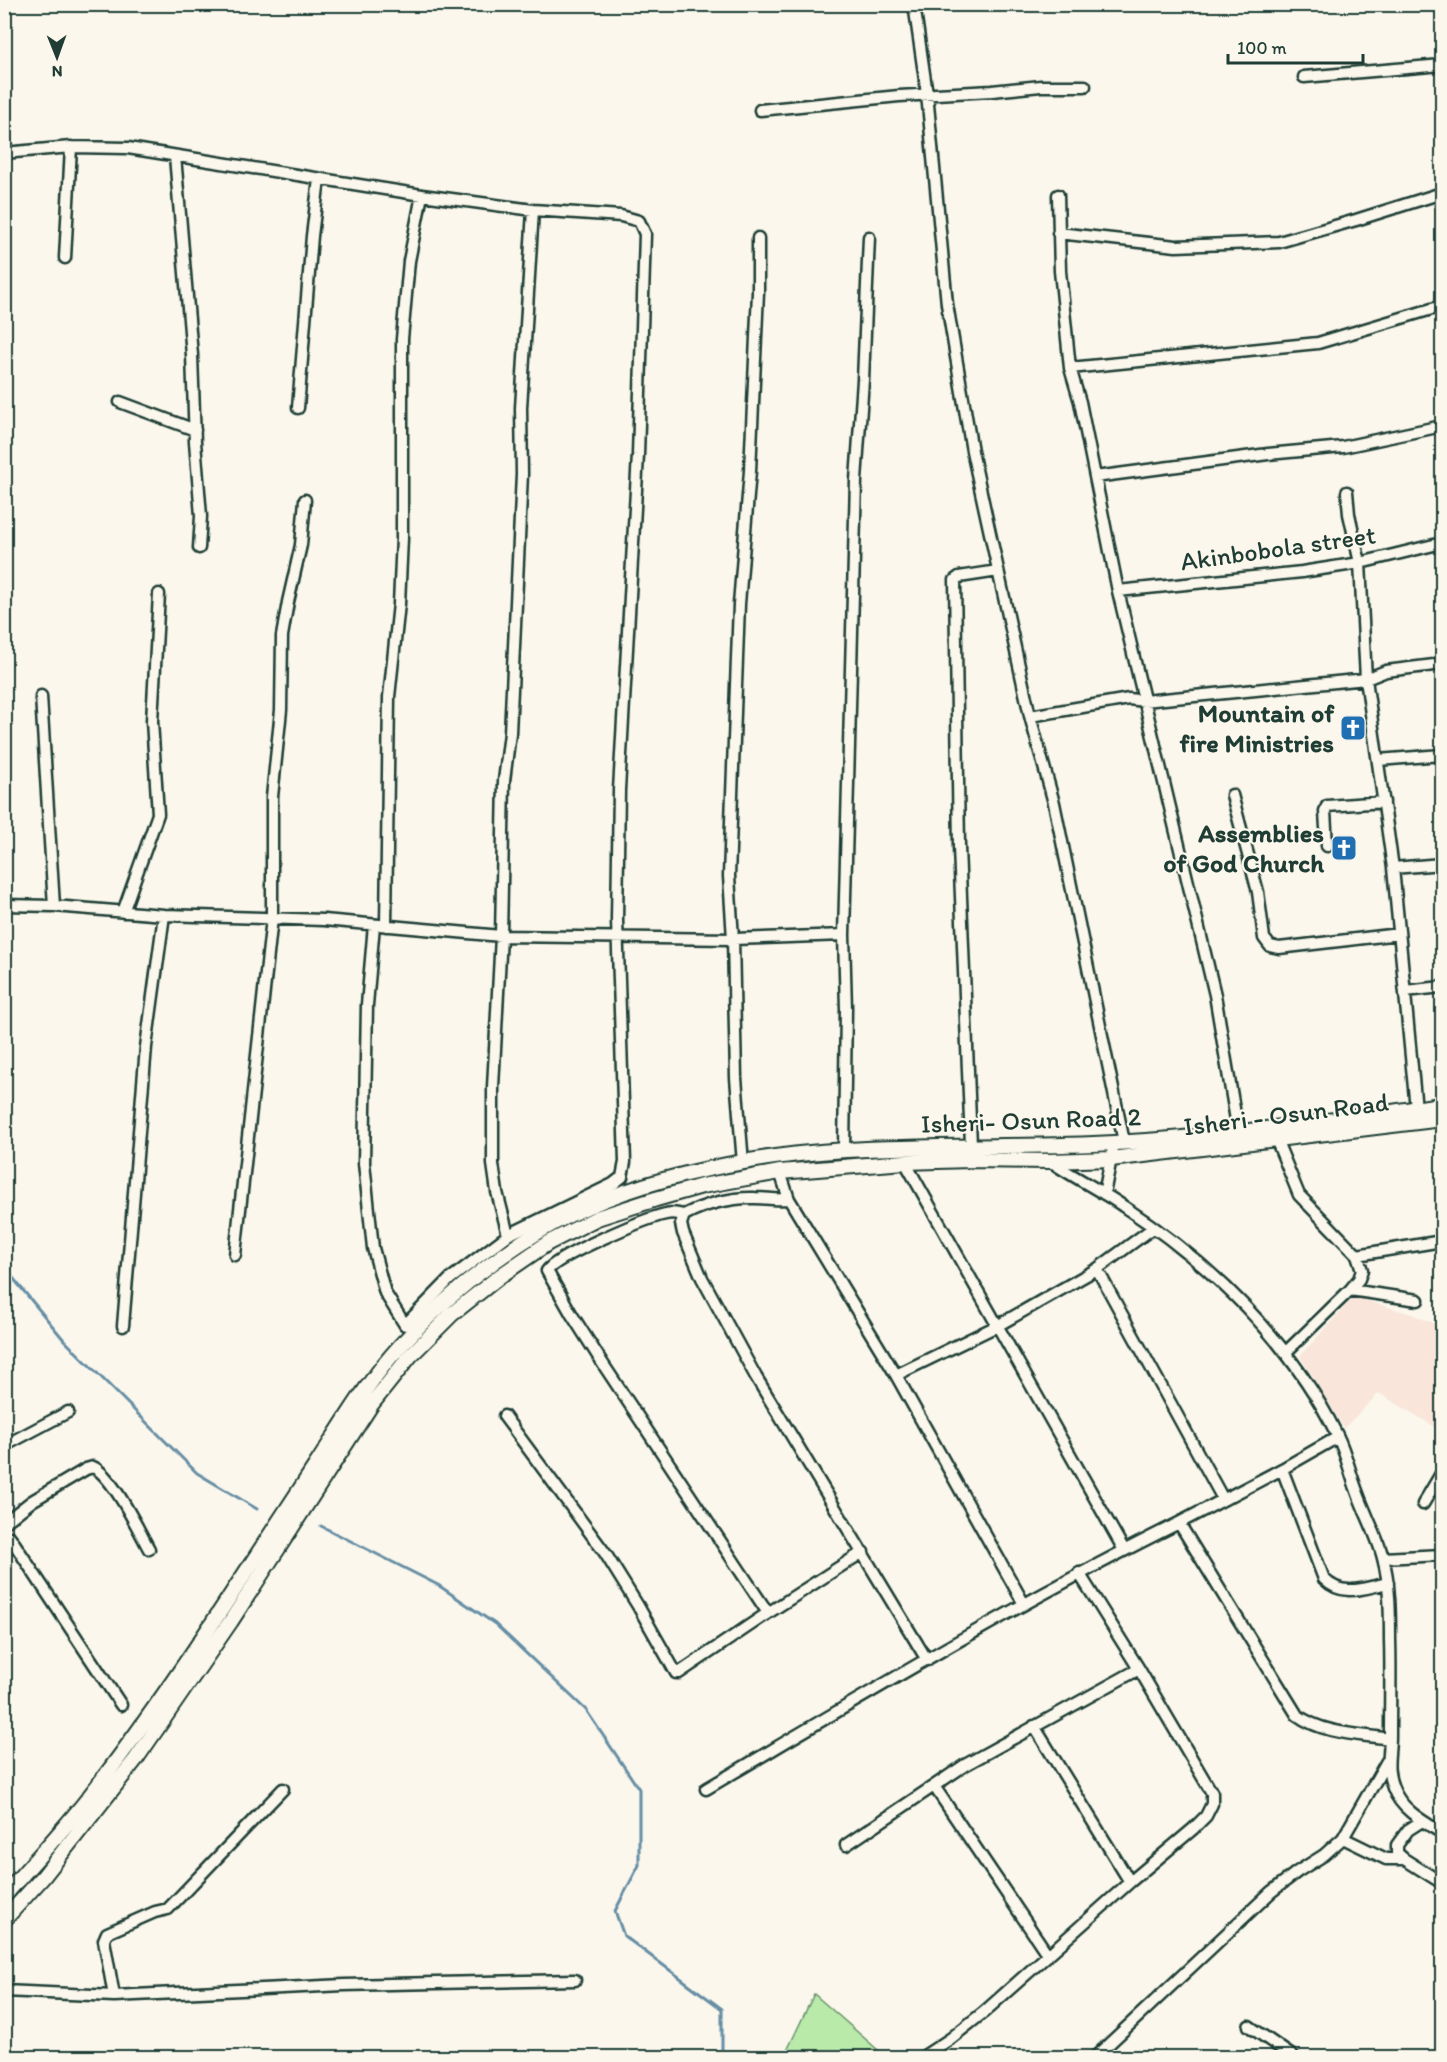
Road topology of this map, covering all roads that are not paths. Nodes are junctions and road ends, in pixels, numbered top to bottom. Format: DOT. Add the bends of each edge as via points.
graph roads {
  1 [pos="914,4"];
  2 [pos="1443,65"];
  3 [pos="1304,77"];
  4 [pos="1086,86"];
  5 [pos="927,94"];
  6 [pos="760,110"];
  7 [pos="71,147"];
  8 [pos="4,153"];
  9 [pos="175,156"];
  10 [pos="320,179"];
  11 [pos="1443,193"];
  12 [pos="422,195"];
  13 [pos="1058,195"];
  14 [pos="533,210"];
  15 [pos="1058,233"];
  16 [pos="869,237"];
  17 [pos="758,238"];
  18 [pos="65,258"];
  19 [pos="1443,306"];
  20 [pos="1070,368"];
  21 [pos="120,402"];
  22 [pos="298,408"];
  23 [pos="1443,426"];
  24 [pos="195,430"];
  25 [pos="1095,477"];
  26 [pos="1347,492"];
  27 [pos="305,500"];
  28 [pos="1443,543"];
  29 [pos="199,549"];
  30 [pos="1360,563"];
  31 [pos="998,571"];
  32 [pos="1118,591"];
  33 [pos="159,594"];
  34 [pos="1443,664"];
  35 [pos="1366,679"];
  36 [pos="41,696"];
  37 [pos="1144,701"];
  38 [pos="1030,716"];
  39 [pos="1443,755"];
  40 [pos="1378,760"];
  41 [pos="1232,795"];
  42 [pos="1384,802"];
  43 [pos="1327,846"];
  44 [pos="1443,864"];
  45 [pos="1393,868"];
  46 [pos="4,905"];
  47 [pos="54,906"];
  48 [pos="123,912"];
  49 [pos="164,915"];
  50 [pos="272,918"];
  51 [pos="374,925"];
  52 [pos="386,926"];
  53 [pos="1399,934"];
  54 [pos="844,935"];
  55 [pos="501,936"];
  56 [pos="617,937"];
  57 [pos="733,939"];
  58 [pos="1443,987"];
  59 [pos="1405,991"];
  60 [pos="1443,1105"];
  61 [pos="1416,1109"];
  62 [pos="1443,1119"];
  63 [pos="1238,1132"];
  64 [pos="1276,1139"];
  65 [pos="1119,1143"];
  66 [pos="971,1145"];
  67 [pos="1048,1146"];
  68 [pos="843,1150"];
  69 [pos="1111,1159"];
  70 [pos="1050,1161"];
  71 [pos="905,1162"];
  72 [pos="744,1163"];
  73 [pos="780,1172"];
  74 [pos="1104,1194"];
  75 [pos="789,1199"];
  76 [pos="684,1215"];
  77 [pos="1153,1228"];
  78 [pos="508,1235"];
  79 [pos="1443,1241"];
  80 [pos="235,1255"];
  81 [pos="1357,1255"];
  82 [pos="1097,1269"];
  83 [pos="1350,1290"];
  84 [pos="1418,1300"];
  85 [pos="123,1326"];
  86 [pos="997,1326"];
  87 [pos="1286,1352"];
  88 [pos="896,1375"];
  89 [pos="68,1412"];
  90 [pos="504,1416"];
  91 [pos="1338,1437"];
  92 [pos="4,1446"];
  93 [pos="1282,1469"];
  94 [pos="1443,1472"];
  95 [pos="1223,1499"];
  96 [pos="1423,1504"];
  97 [pos="1179,1523"];
  98 [pos="4,1525"];
  99 [pos="7,1540"];
  100 [pos="149,1549"];
  101 [pos="1124,1550"];
  102 [pos="863,1552"];
  103 [pos="1443,1555"];
  104 [pos="1383,1558"];
  105 [pos="1079,1573"];
  106 [pos="1388,1583"];
  107 [pos="1024,1604"];
  108 [pos="768,1613"];
  109 [pos="927,1660"];
  110 [pos="1139,1669"];
  111 [pos="121,1706"];
  112 [pos="1034,1726"];
  113 [pos="1390,1740"];
  114 [pos="1387,1761"];
  115 [pos="934,1786"];
  116 [pos="283,1789"];
  117 [pos="706,1789"];
  118 [pos="1422,1821"];
  119 [pos="1443,1833"];
  120 [pos="1343,1838"];
  121 [pos="846,1845"];
  122 [pos="1404,1859"];
  123 [pos="1130,1881"];
  124 [pos="1443,1882"];
  125 [pos="4,1896"];
  126 [pos="4,1920"];
  127 [pos="1048,1954"];
  128 [pos="575,1980"];
  129 [pos="4,1991"];
  130 [pos="114,1996"];
  131 [pos="1248,2026"];
  132 [pos="921,2058"];
  133 [pos="1094,2058"];
  134 [pos="1295,2058"];
  1 -- 5 [label="street"];
  2 -- 3 [label="street"];
  4 -- 5 [label="street"];
  5 -- 6 [label="street"];
  5 -- 31 [label="street" via="947,304 972,451"];
  7 -- 8 [label="street"];
  7 -- 9 [label="street" via="128,148"];
  7 -- 18 [label="street"];
  9 -- 10 [label="street"];
  9 -- 24 [label="street"];
  10 -- 12 [label="street"];
  10 -- 22 [label="street"];
  11 -- 15 [label="street" via="1279,242 1176,246"];
  12 -- 14 [label="street"];
  12 -- 52 [label="street" via="409,261 402,339 402,538 389,697"];
  13 -- 15 [label="street"];
  14 -- 55 [label="street" via="521,408 514,663 504,781"];
  14 -- 56 [label="street" via="621,216 639,221 645,234 638,455 619,790"];
  15 -- 20 [label="street"];
  16 -- 54 [label="street" via="856,480"];
  17 -- 57 [label="street" via="729,876"];
  19 -- 20 [label="street" via="1318,343"];
  20 -- 25 [label="street"];
  21 -- 24 [label="street"];
  23 -- 25 [label="street" via="1343,447"];
  24 -- 29 [label="street" via="201,516"];
  25 -- 32 [label="street"];
  26 -- 30 [label="street"];
  27 -- 50 [label="street" via="301,545 282,636 281,710 272,797"];
  28 -- 30 [label="street, Akinbobola street"];
  30 -- 32 [label="street, Akinbobola street"];
  30 -- 35 [label="street"];
  31 -- 38 [label="street"];
  31 -- 66 [label="street" via="958,577 954,585"];
  32 -- 37 [label="street"];
  33 -- 48 [label="street" via="152,721 158,814"];
  34 -- 35 [label="street" via="1386,671"];
  35 -- 37 [label="street"];
  35 -- 40 [label="street"];
  36 -- 47 [label="street"];
  37 -- 38 [label="street" via="1129,699"];
  37 -- 63 [label="street" via="1215,995"];
  38 -- 65 [label="street" via="1054,802"];
  39 -- 40 [label="street"];
  40 -- 42 [label="street"];
  41 -- 53 [label="street" via="1258,892 1264,938 1270,946"];
  42 -- 43 [label="street" via="1327,806"];
  42 -- 45 [label="street"];
  44 -- 45 [label="street"];
  45 -- 53 [label="street"];
  46 -- 47 [label="street"];
  47 -- 48 [label="street"];
  48 -- 49 [label="street"];
  49 -- 50 [label="street"];
  49 -- 85 [label="street" via="146,1047"];
  50 -- 51 [label="street"];
  50 -- 80 [label="street"];
  51 -- 52 [label="street"];
  51 -- 78 [label="street" via="367,1005 364,1163 373,1248 385,1293 405,1325 450,1279"];
  52 -- 55 [label="street"];
  53 -- 59 [label="street"];
  54 -- 57 [label="street"];
  54 -- 68 [label="street"];
  55 -- 56 [label="street"];
  55 -- 78 [label="street" via="493,1164"];
  56 -- 57 [label="street"];
  56 -- 78 [label="street" via="625,1162 622,1177"];
  57 -- 72 [label="street" via="736,1078"];
  58 -- 59 [label="street"];
  59 -- 61 [label="street"];
  60 -- 61 [label="main road, Isheri- Osun Road 2"];
  61 -- 63 [label="main road, Isheri- Osun Road 2"];
  62 -- 64 [label="main road, Isheri - Osun Road"];
  63 -- 65 [label="main road, Isheri- Osun Road 2"];
  64 -- 69 [label="main road, Isheri - Osun Road"];
  64 -- 81 [label="street" via="1299,1195"];
  65 -- 67 [label="main road, Isheri- Osun Road 2"];
  65 -- 69 [label="street"];
  66 -- 67 [label="main road, Isheri- Osun Road 2"];
  66 -- 68 [label="main road, Isheri- Osun Road 2"];
  67 -- 70 [label="street"];
  68 -- 72 [label="main road, Isheri- Osun Road 2"];
  69 -- 70 [label="main road, Isheri - Osun Road"];
  69 -- 74 [label="street"];
  70 -- 71 [label="main road, Isheri - Osun Road"];
  70 -- 74 [label="street"];
  71 -- 73 [label="main road, Isheri - Osun Road"];
  71 -- 86 [label="street"];
  72 -- 125 [label="main road, Isheri- Osun Road 2" via="719,1166 624,1193 541,1231 491,1264 399,1346 359,1397 219,1614 124,1750 82,1806"];
  73 -- 75 [label="street"];
  73 -- 126 [label="main road, Isheri - Osun Road" via="702,1186 597,1218 548,1243 452,1314 410,1356 371,1405 136,1759 44,1877"];
  74 -- 77 [label="street"];
  75 -- 76 [label="street" via="723,1201"];
  75 -- 88 [label="street"];
  76 -- 102 [label="street" via="683,1233 702,1278 756,1377"];
  76 -- 108 [label="street" via="665,1214 639,1224 586,1247 547,1271 603,1364"];
  77 -- 82 [label="street"];
  77 -- 87 [label="street" via="1187,1252"];
  79 -- 81 [label="street"];
  81 -- 83 [label="street" via="1362,1270"];
  82 -- 86 [label="street"];
  82 -- 95 [label="street"];
  83 -- 84 [label="street"];
  83 -- 87 [label="street"];
  86 -- 88 [label="street"];
  86 -- 101 [label="street"];
  87 -- 91 [label="street"];
  88 -- 107 [label="street"];
  89 -- 92 [label="street"];
  90 -- 108 [label="street" via="605,1553 674,1672 679,1673"];
  91 -- 93 [label="street"];
  91 -- 104 [label="street"];
  93 -- 95 [label="street"];
  93 -- 106 [label="street" via="1324,1579 1346,1591"];
  94 -- 96 [label="street"];
  95 -- 97 [label="street"];
  97 -- 101 [label="street"];
  97 -- 113 [label="street" via="1297,1715 1325,1729"];
  98 -- 99 [label="street"];
  98 -- 100 [label="street" via="32,1501 93,1467 116,1491"];
  99 -- 111 [label="street"];
  101 -- 105 [label="street"];
  102 -- 108 [label="street"];
  102 -- 109 [label="street"];
  103 -- 104 [label="street"];
  104 -- 106 [label="street"];
  105 -- 107 [label="street"];
  105 -- 110 [label="street"];
  106 -- 113 [label="street"];
  107 -- 109 [label="street"];
  109 -- 117 [label="street"];
  110 -- 112 [label="street"];
  110 -- 123 [label="street" via="1212,1793 1212,1804 1193,1829"];
  112 -- 115 [label="street"];
  112 -- 123 [label="street"];
  113 -- 114 [label="street"];
  114 -- 118 [label="street" via="1393,1789 1403,1805"];
  114 -- 120 [label="street"];
  115 -- 121 [label="street"];
  115 -- 127 [label="street"];
  116 -- 130 [label="street" via="168,1909 107,1933 104,1940"];
  118 -- 119 [label="street"];
  118 -- 122 [label="street" via="1408,1830 1397,1845 1397,1853"];
  120 -- 122 [label="street" via="1386,1859"];
  120 -- 133 [label="street" via="1271,1892"];
  122 -- 124 [label="street"];
  123 -- 127 [label="street"];
  127 -- 132 [label="street" via="984,2012"];
  128 -- 130 [label="street" via="344,1985"];
  129 -- 130 [label="street"];
  131 -- 134 [label="street"];
}
